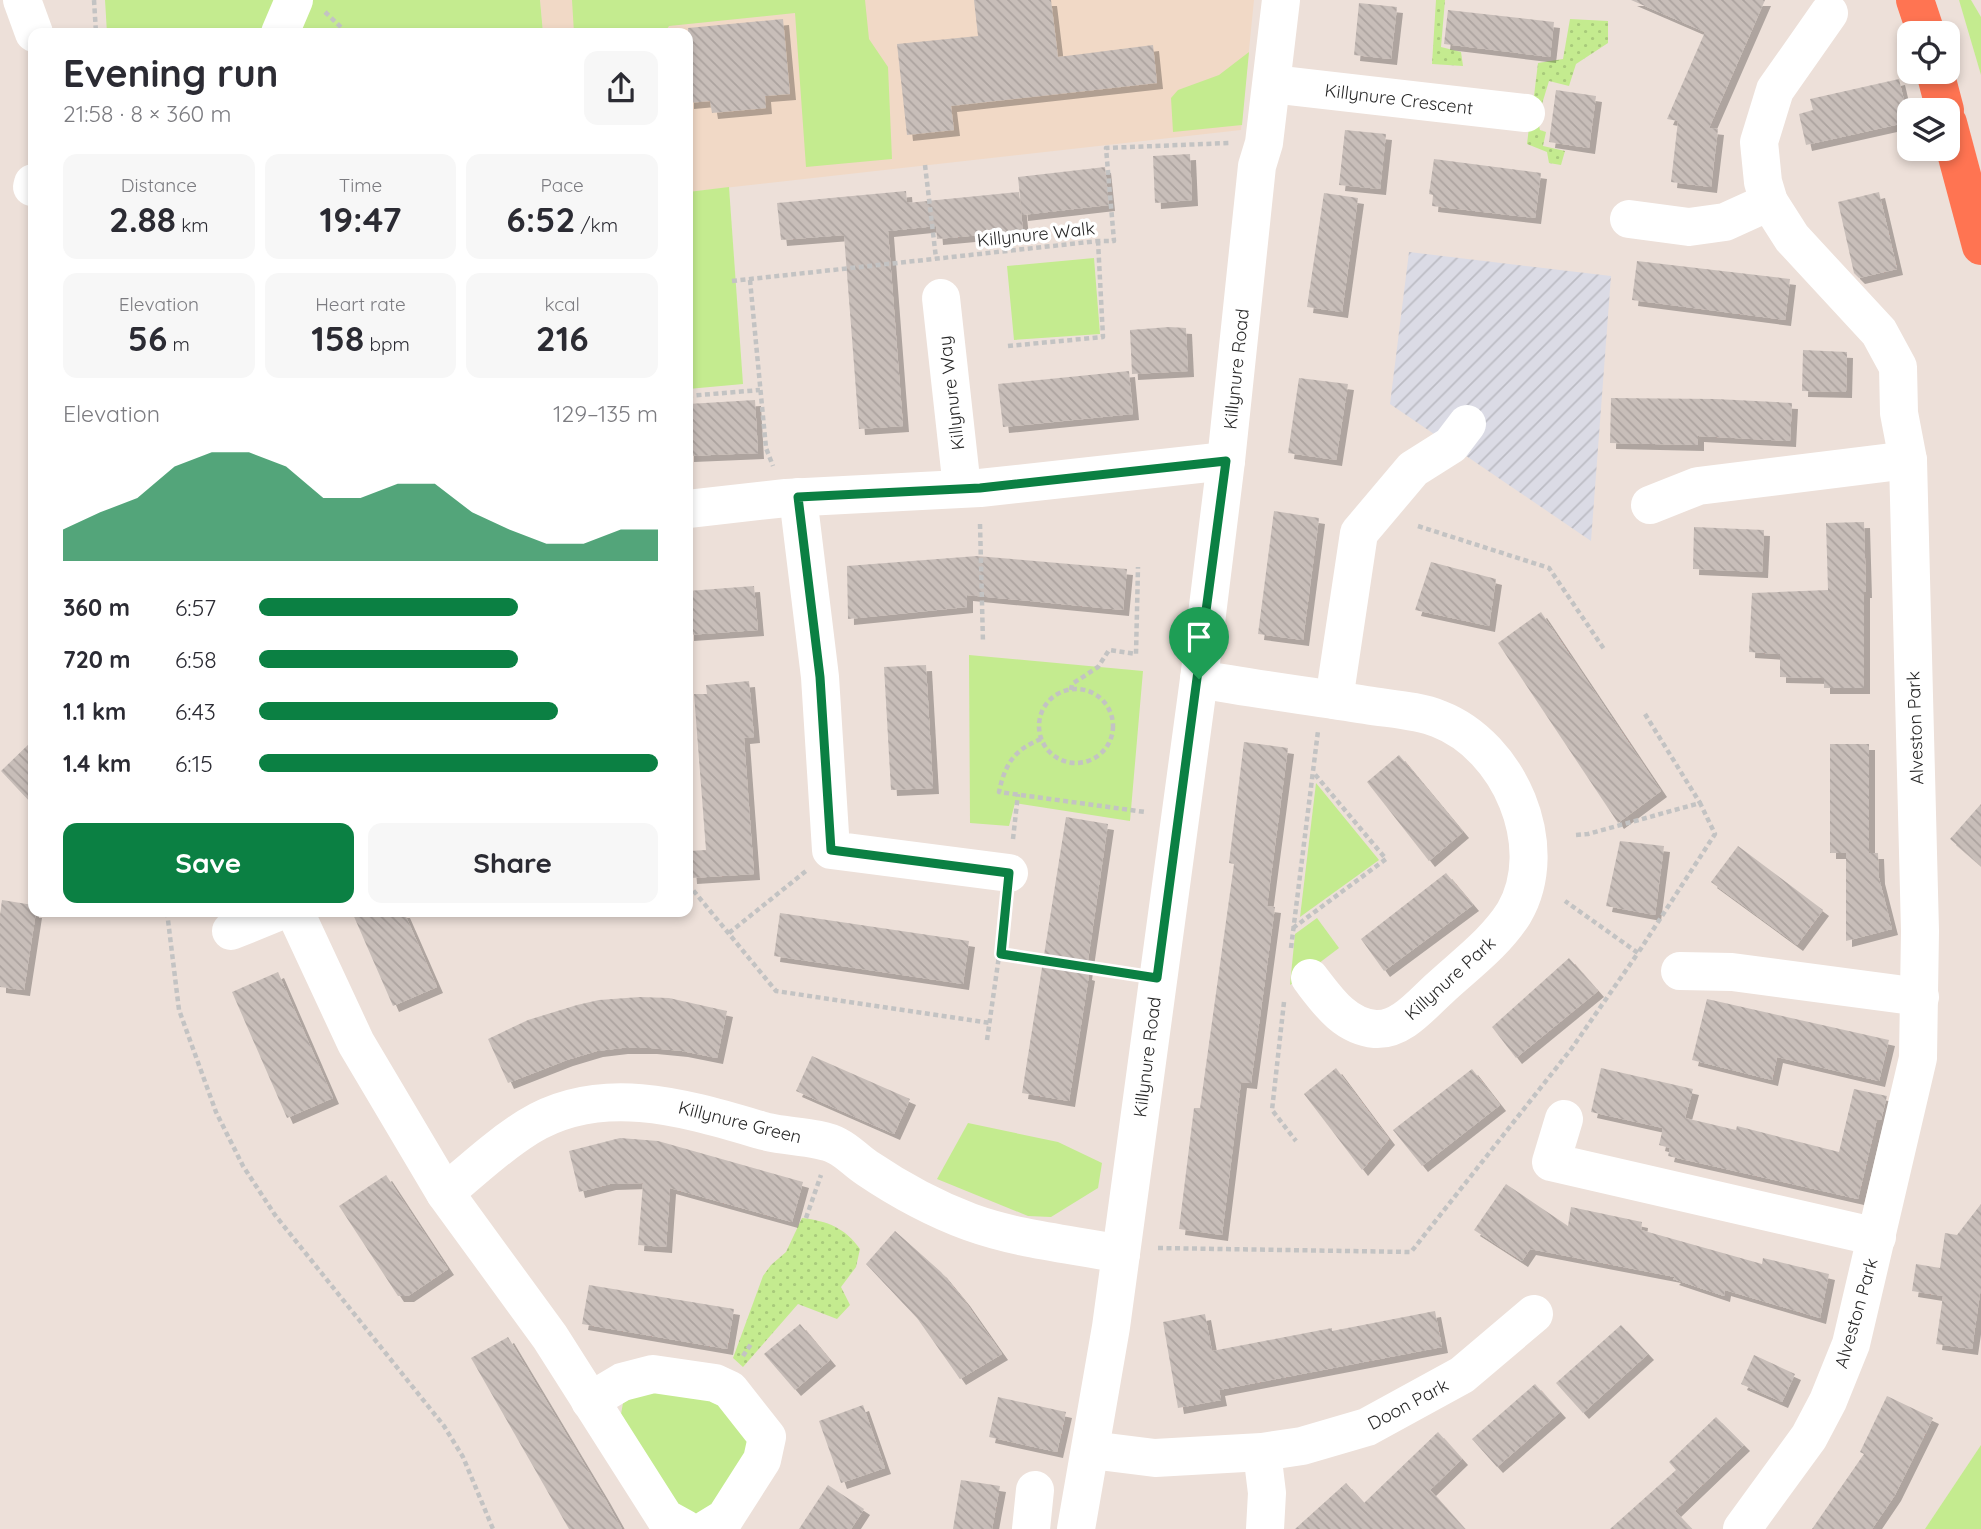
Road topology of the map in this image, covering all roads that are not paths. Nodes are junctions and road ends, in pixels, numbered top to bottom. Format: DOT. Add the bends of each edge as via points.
graph roads {
  1 [pos="22,0"];
  2 [pos="1281,0"];
  3 [pos="1915,0"];
  4 [pos="308,4"];
  5 [pos="1829,13"];
  6 [pos="1922,21"];
  7 [pos="32,28"];
  8 [pos="285,28"];
  9 [pos="1272,84"];
  10 [pos="1526,113"];
  11 [pos="1958,161"];
  12 [pos="1769,202"];
  13 [pos="1629,219"];
  14 [pos="1981,246"];
  15 [pos="941,298"];
  16 [pos="1467,424"];
  17 [pos="1908,460"];
  18 [pos="1226,461"];
  19 [pos="971,488"];
  20 [pos="792,497"];
  21 [pos="1650,505"];
  22 [pos="693,508"];
  23 [pos="1199,679"];
  24 [pos="1326,713"];
  25 [pos="1009,873"];
  26 [pos="266,917"];
  27 [pos="297,917"];
  28 [pos="231,931"];
  29 [pos="1680,971"];
  30 [pos="1295,976"];
  31 [pos="1920,997"];
  32 [pos="1564,1119"];
  33 [pos="445,1193"];
  34 [pos="1877,1237"];
  35 [pos="1137,1251"];
  36 [pos="1535,1314"];
  37 [pos="590,1401"];
  38 [pos="1091,1450"];
  39 [pos="1262,1452"];
  40 [pos="1035,1490"];
  41 [pos="685,1529"];
  42 [pos="707,1529"];
  43 [pos="1031,1529"];
  44 [pos="1076,1529"];
  45 [pos="1265,1529"];
  46 [pos="1742,1529"];
  1 -- 7 [label="street"];
  2 -- 9 [label="street, Killynure Road"];
  3 -- 6 [label="highway"];
  4 -- 8 [label="street"];
  5 -- 12 [label="street, Alveston Park" via="1775,90 1759,142"];
  9 -- 10 [label="street, Killynure Crescent"];
  9 -- 18 [label="street, Killynure Road" via="1257,166"];
  11 -- 14 [label="highway"];
  12 -- 13 [label="street" via="1725,222 1689,227"];
  12 -- 17 [label="street, Alveston Park" via="1792,238 1879,332 1898,367 1899,413"];
  15 -- 19 [label="street, Killynure Way"];
  16 -- 24 [label="street" via="1451,445 1413,469 1359,533"];
  17 -- 21 [label="street" via="1698,486"];
  17 -- 31 [label="street, Alveston Park"];
  18 -- 19 [label="street"];
  18 -- 23 [label="street, Killynure Road"];
  19 -- 20 [label="street"];
  20 -- 22 [label="street"];
  20 -- 25 [label="street" via="820,677 831,850"];
  23 -- 24 [label="street, Killynure Park"];
  23 -- 35 [label="street, Killynure Road" via="1157,978"];
  24 -- 30 [label="street, Killynure Park" via="1439,719 1478,742 1502,772 1522,812 1529,841 1527,880 1515,911 1498,936 1399,1024 1376,1029 1355,1023"];
  26 -- 28 [label="street"];
  27 -- 33 [label="street" via="356,1043"];
  29 -- 31 [label="street" via="1731,972"];
  31 -- 34 [label="street, Alveston Park" via="1918,1058"];
  32 -- 34 [label="street, Alveston Park" via="1551,1162"];
  33 -- 35 [label="street, Killynure Green" via="496,1150 543,1119 600,1104 655,1103 773,1134 834,1143 864,1167 931,1205 1009,1235"];
  33 -- 37 [label="street" via="550,1337"];
  34 -- 46 [label="street, Alveston Park" via="1851,1344 1828,1401 1802,1448"];
  35 -- 38 [label="street, Killynure Road"];
  36 -- 39 [label="street, Doon Park" via="1462,1375 1400,1411 1367,1427 1302,1447"];
  37 -- 41 [label="street" via="665,1518"];
  37 -- 42 [label="street" via="622,1382 653,1374 715,1383 730,1390 767,1437 762,1460 740,1495 724,1518"];
  38 -- 39 [label="street, Doon Park" via="1155,1458"];
  38 -- 44 [label="street, Killynure Road"];
  39 -- 45 [label="street"];
  40 -- 43 [label="street"];
}
